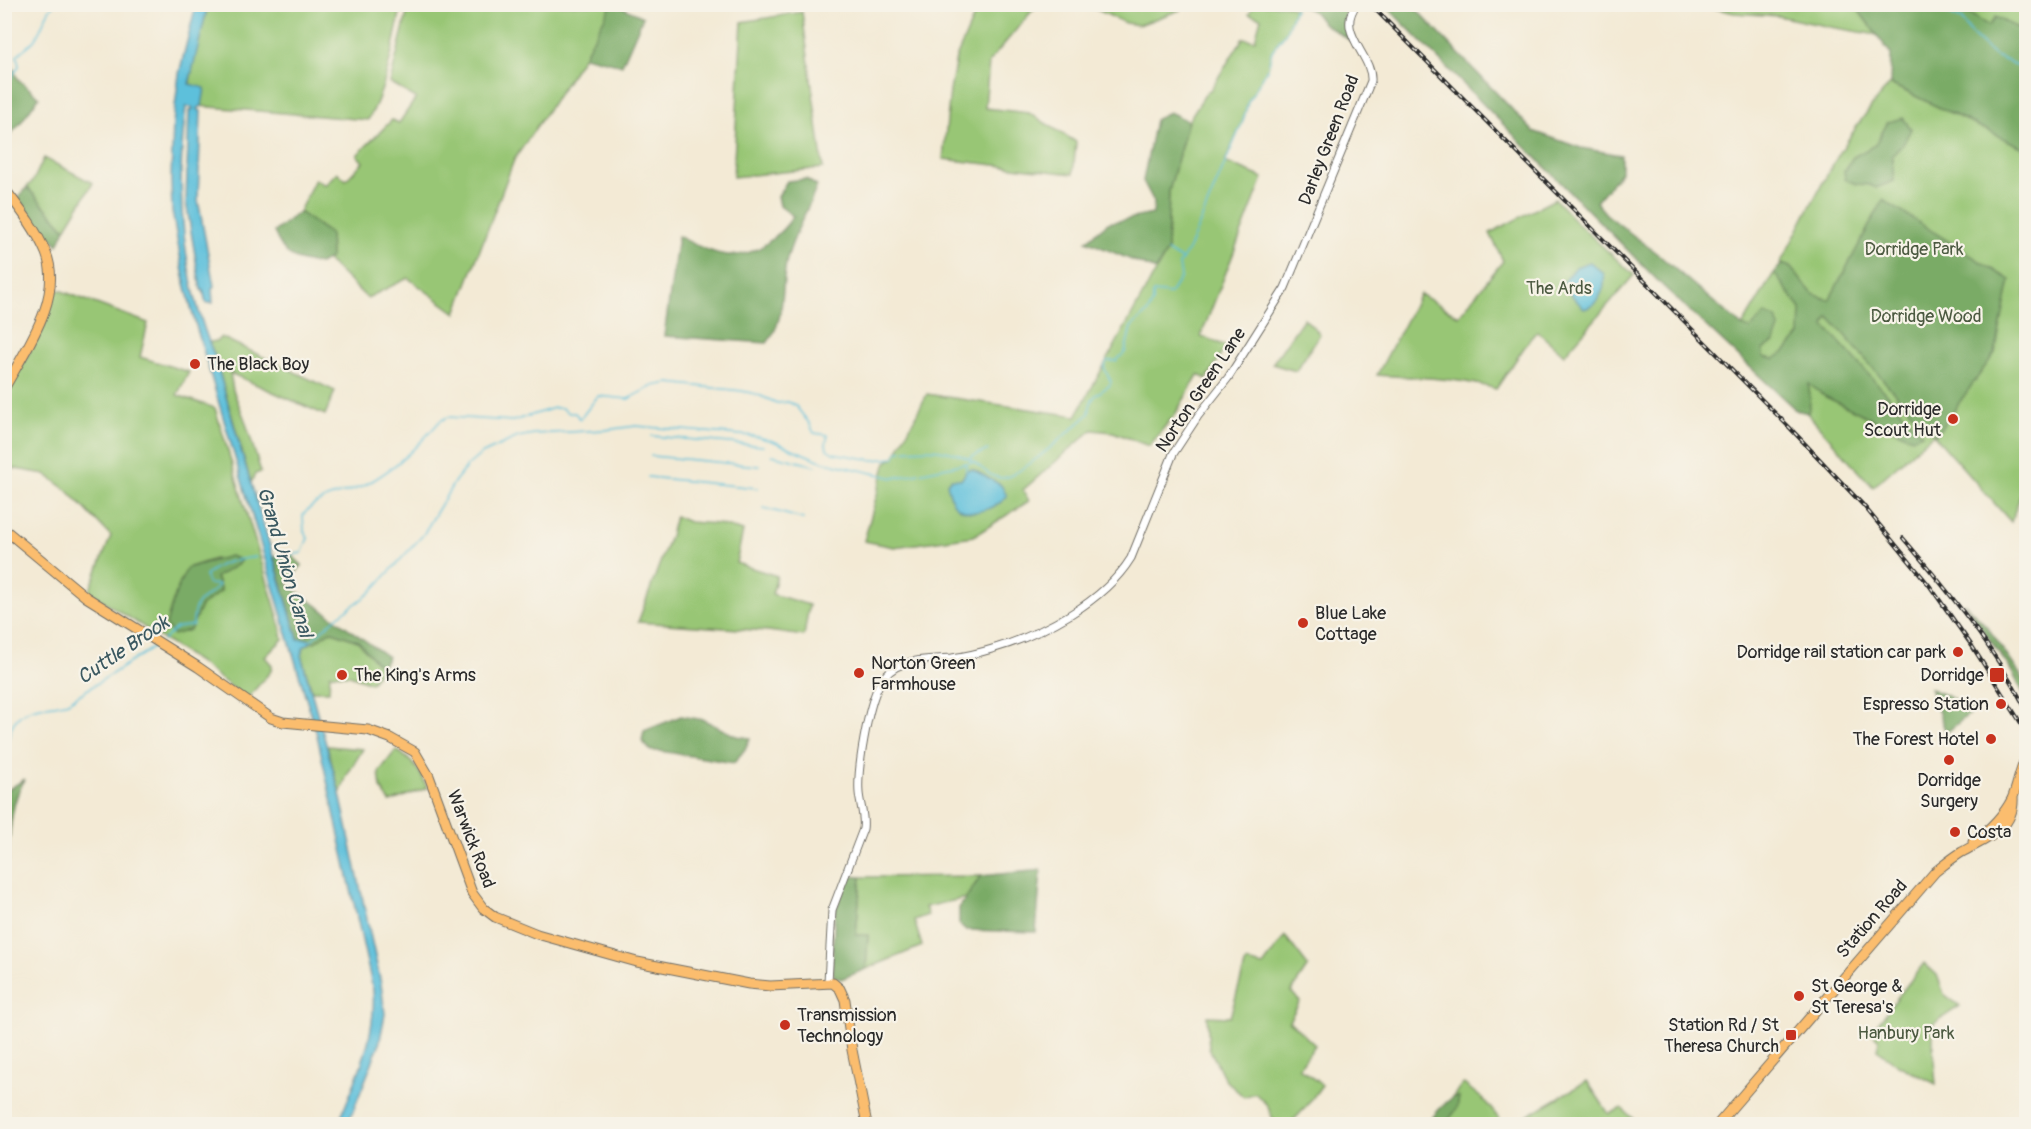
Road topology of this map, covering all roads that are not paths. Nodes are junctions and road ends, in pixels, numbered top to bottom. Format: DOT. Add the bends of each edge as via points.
graph roads {
  1 [pos="1357,4"];
  2 [pos="4,188"];
  3 [pos="1285,288"];
  4 [pos="4,389"];
  5 [pos="4,529"];
  6 [pos="2026,758"];
  7 [pos="828,982"];
  8 [pos="867,1125"];
  9 [pos="1718,1125"];
  1 -- 3 [label="street, Darley Green Road" via="1350,16 1351,30 1360,54 1370,66 1371,81"];
  2 -- 4 [label="main road" via="35,230 50,265 51,286 41,320"];
  3 -- 7 [label="street, Norton Green Lane" via="1228,378 1173,454 1131,558 1117,578 1085,604 1029,636 977,653 910,661 891,670 880,682 867,723 859,784 864,823 832,910"];
  5 -- 7 [label="main road, Warwick Road" via="86,597 271,718 283,723 376,732 415,752 429,776 472,893 495,917 537,934 712,979 770,986"];
  6 -- 9 [label="main road, Station Road" via="2013,808 2002,828 1935,872"];
  7 -- 8 [label="main road" via="840,989 845,1000"];
}
